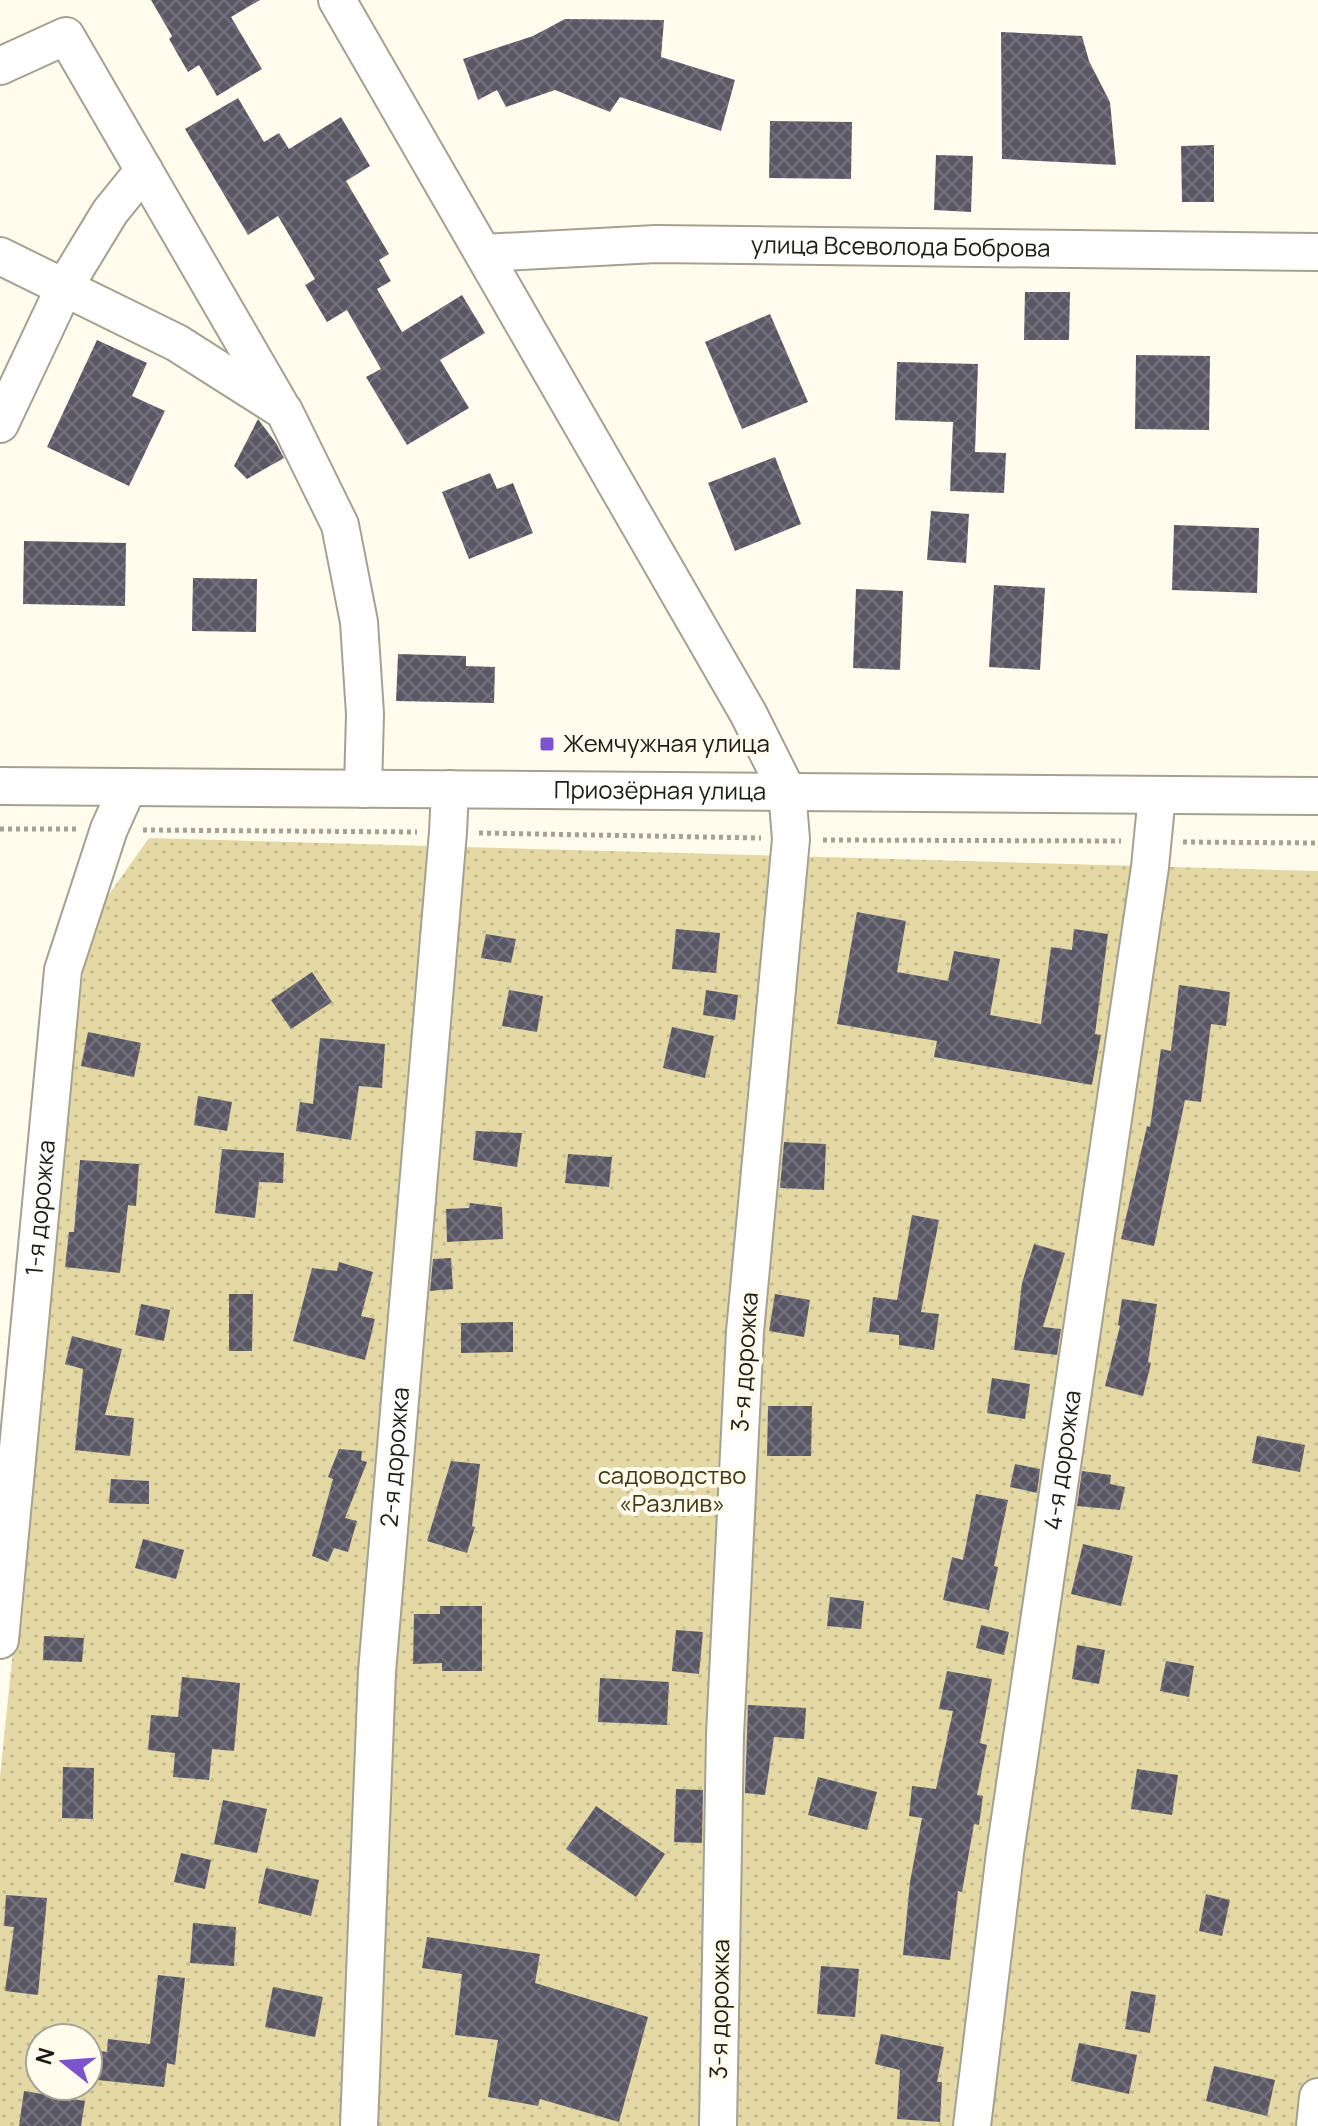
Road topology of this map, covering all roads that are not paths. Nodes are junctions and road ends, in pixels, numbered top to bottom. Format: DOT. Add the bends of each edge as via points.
graph roads {
  1 [pos="337,0"];
  2 [pos="0,66"];
  3 [pos="144,170"];
  4 [pos="1318,252"];
  5 [pos="483,253"];
  6 [pos="0,256"];
  7 [pos="65,286"];
  8 [pos="284,411"];
  9 [pos="0,424"];
  10 [pos="0,786"];
  11 [pos="128,787"];
  12 [pos="363,789"];
  13 [pos="450,789"];
  14 [pos="787,791"];
  15 [pos="1157,795"];
  16 [pos="1318,796"];
  17 [pos="0,1640"];
  18 [pos="1318,2097"];
  19 [pos="359,2126"];
  20 [pos="718,2126"];
  21 [pos="972,2126"];
  22 [pos="1315,2126"];
  1 -- 5 [label="street"];
  2 -- 3 [label="street" via="66,36"];
  3 -- 7 [label="street" via="110,212"];
  3 -- 8 [label="street"];
  4 -- 5 [label="street, улица Всеволода Боброва" via="656,244"];
  5 -- 14 [label="street" via="748,713"];
  6 -- 7 [label="street"];
  7 -- 8 [label="street" via="177,343"];
  7 -- 9 [label="street"];
  8 -- 12 [label="street" via="340,525 359,622"];
  10 -- 11 [label="street, Приозёрная улица"];
  11 -- 12 [label="street, Приозёрная улица"];
  11 -- 17 [label="street, 1-я дорожка" via="63,970"];
  12 -- 13 [label="street, Приозёрная улица"];
  13 -- 14 [label="street, Приозёрная улица"];
  13 -- 19 [label="street, 2-я дорожка" via="377,1672"];
  14 -- 15 [label="street, Приозёрная улица"];
  14 -- 20 [label="street, 3-я дорожка" via="791,839 745,1332 725,1735"];
  15 -- 16 [label="street, Приозёрная улица"];
  15 -- 21 [label="street, 4-я дорожка" via="1005,1853"];
  18 -- 22 [label="street"];
}
